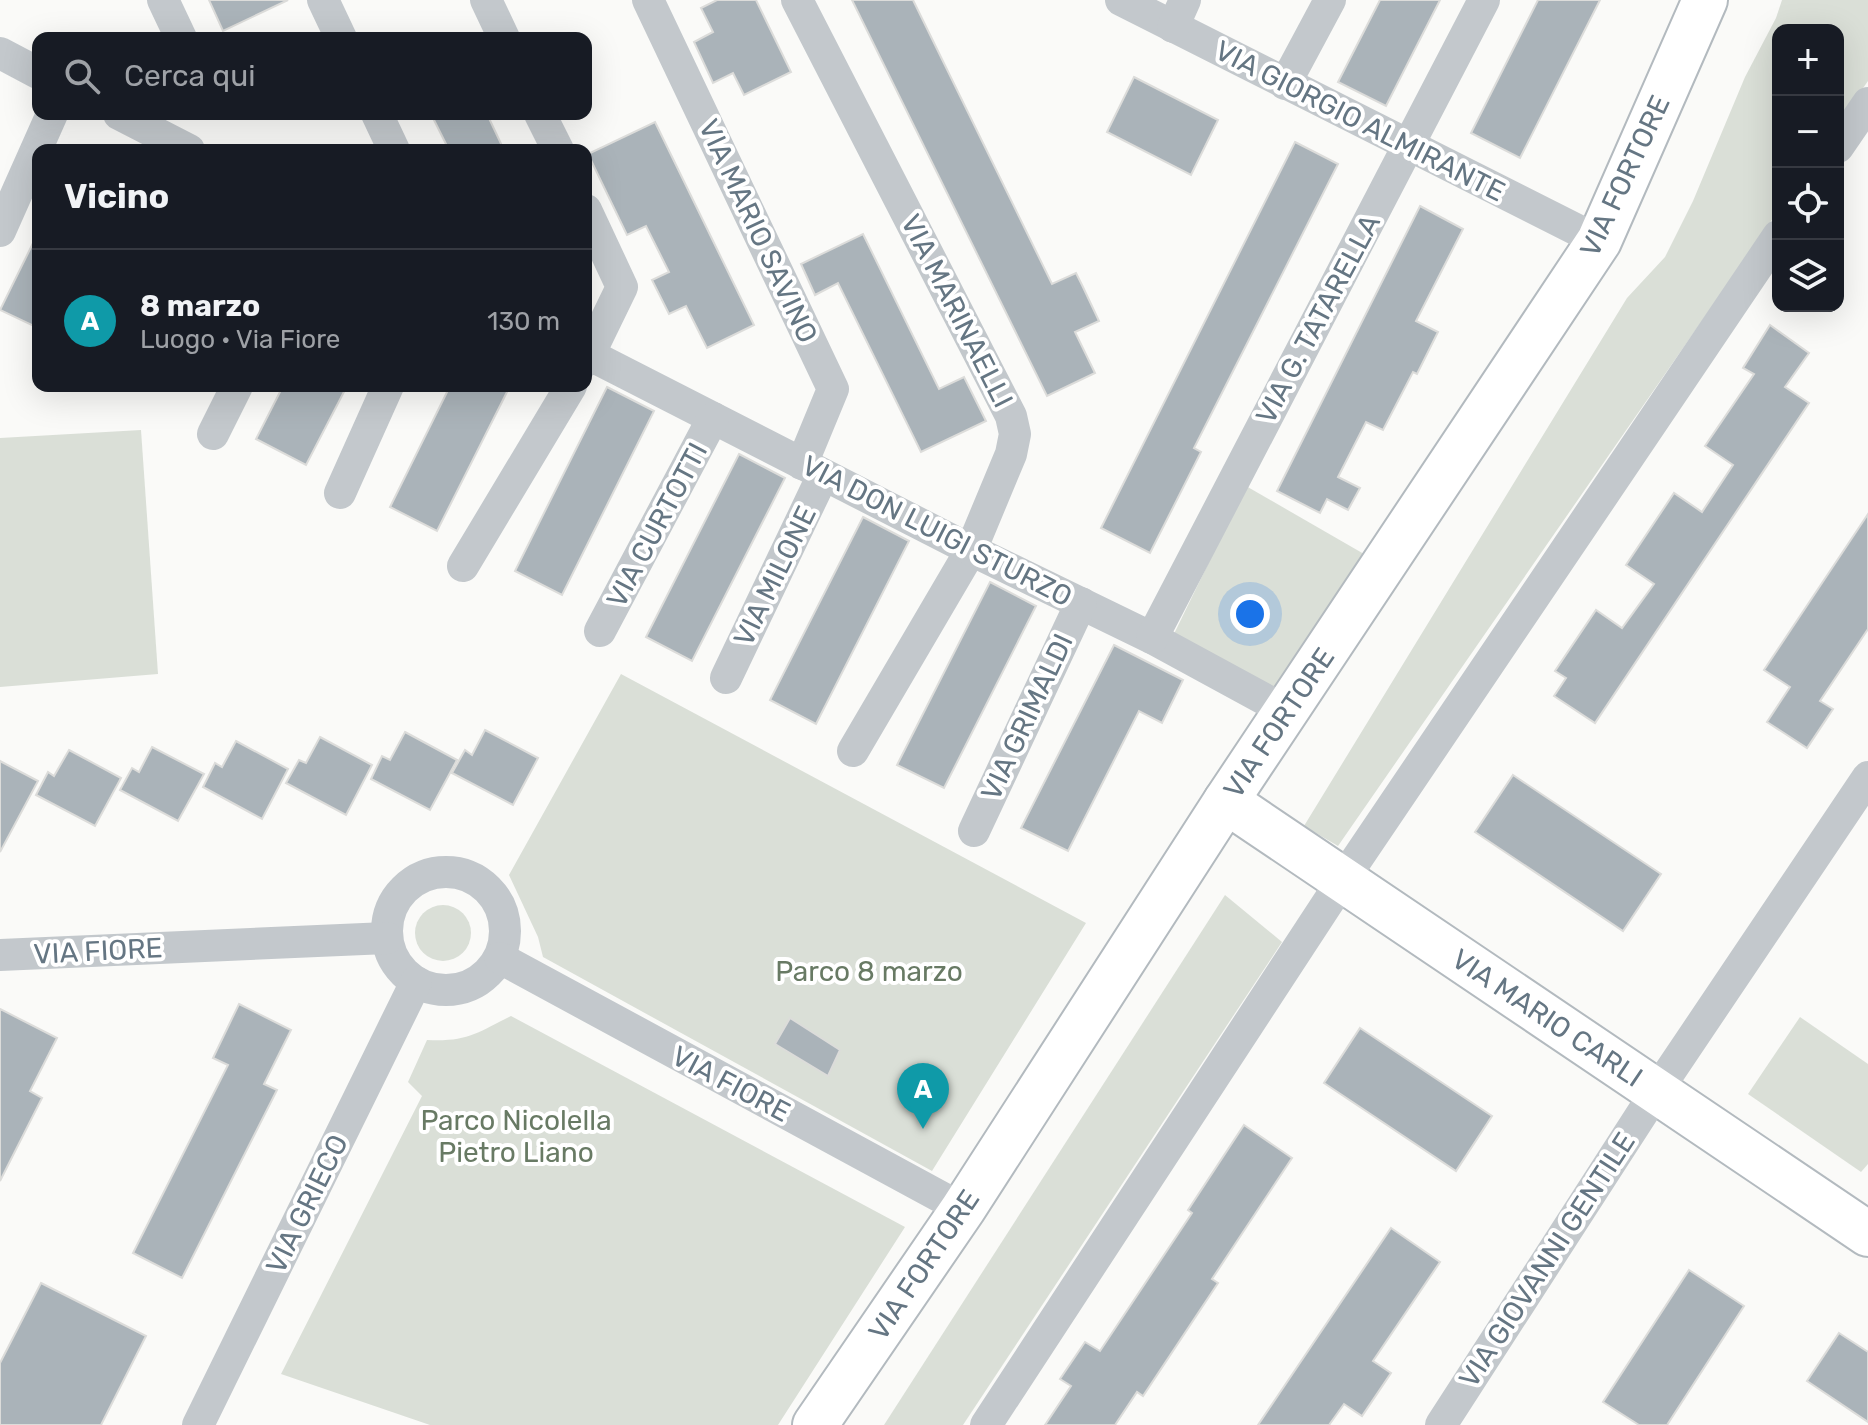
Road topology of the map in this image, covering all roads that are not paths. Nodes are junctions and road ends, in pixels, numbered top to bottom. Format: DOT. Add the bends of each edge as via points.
graph roads {
  1 [pos="163,0"];
  2 [pos="323,0"];
  3 [pos="486,0"];
  4 [pos="648,0"];
  5 [pos="797,0"];
  6 [pos="1121,0"];
  7 [pos="1330,0"];
  8 [pos="1484,0"];
  9 [pos="1705,0"];
  10 [pos="1179,14"];
  11 [pos="178,32"];
  12 [pos="338,32"];
  13 [pos="501,32"];
  14 [pos="0,53"];
  15 [pos="32,70"];
  16 [pos="1285,84"];
  17 [pos="1868,103"];
  18 [pos="49,120"];
  19 [pos="133,120"];
  20 [pos="380,120"];
  21 [pos="543,120"];
  22 [pos="1844,138"];
  23 [pos="181,140"];
  24 [pos="39,144"];
  25 [pos="391,144"];
  26 [pos="555,144"];
  27 [pos="1409,145"];
  28 [pos="32,159"];
  29 [pos="592,223"];
  30 [pos="0,231"];
  31 [pos="1775,240"];
  32 [pos="1599,241"];
  33 [pos="592,346"];
  34 [pos="592,358"];
  35 [pos="234,392"];
  36 [pos="385,392"];
  37 [pos="567,392"];
  38 [pos="713,418"];
  39 [pos="213,434"];
  40 [pos="813,469"];
  41 [pos="340,493"];
  42 [pos="971,550"];
  43 [pos="463,566"];
  44 [pos="1081,603"];
  45 [pos="600,631"];
  46 [pos="1152,638"];
  47 [pos="726,678"];
  48 [pos="1288,712"];
  49 [pos="853,751"];
  50 [pos="1868,777"];
  51 [pos="1226,801"];
  52 [pos="974,831"];
  53 [pos="1342,881"];
  54 [pos="387,938"];
  55 [pos="0,955"];
  56 [pos="500,958"];
  57 [pos="416,982"];
  58 [pos="1656,1092"];
  59 [pos="963,1209"];
  60 [pos="1868,1234"];
  61 [pos="198,1425"];
  62 [pos="815,1425"];
  63 [pos="986,1425"];
  64 [pos="1441,1425"];
  1 -- 11 [label="street"];
  2 -- 12 [label="street"];
  3 -- 13 [label="street"];
  4 -- 40 [label="street, VIA MARIO SAVINO" via="833,389"];
  5 -- 42 [label="street, VIA MARINAELLI" via="1011,416 1011,454"];
  6 -- 10 [label="street, VIA GIORGIO ALMIRANTE"];
  7 -- 16 [label="street"];
  8 -- 27 [label="street, VIA G. TATARELLA"];
  9 -- 32 [label="street, VIA FORTORE"];
  10 -- 16 [label="street, VIA GIORGIO ALMIRANTE"];
  14 -- 15 [label="street"];
  16 -- 27 [label="street, VIA GIORGIO ALMIRANTE"];
  17 -- 22 [label="street"];
  18 -- 24 [label="street"];
  19 -- 23 [label="street"];
  20 -- 25 [label="street"];
  21 -- 26 [label="street"];
  27 -- 32 [label="street, VIA GIORGIO ALMIRANTE"];
  27 -- 46 [label="street, VIA G. TATARELLA"];
  28 -- 30 [label="street"];
  29 -- 33 [label="street" via="622,287"];
  31 -- 53 [label="street"];
  32 -- 48 [label="street, VIA FORTORE"];
  34 -- 38 [label="street, VIA DON LUIGI STURZO"];
  35 -- 39 [label="street"];
  36 -- 41 [label="street"];
  37 -- 43 [label="street"];
  38 -- 40 [label="street, VIA DON LUIGI STURZO"];
  38 -- 45 [label="street, VIA CURTOTTI"];
  40 -- 42 [label="street, VIA DON LUIGI STURZO"];
  40 -- 47 [label="street, VIA MILONE"];
  42 -- 44 [label="street, VIA DON LUIGI STURZO"];
  42 -- 49 [label="street, VIA MARINAELLI"];
  44 -- 46 [label="street, VIA DON LUIGI STURZO"];
  44 -- 52 [label="street, VIA GRIMALDI"];
  46 -- 48 [label="street, VIA DON LUIGI STURZO"];
  48 -- 51 [label="street, VIA FORTORE"];
  50 -- 58 [label="street, VIA GIOVANNI GENTILE"];
  51 -- 53 [label="street, VIA MARIO CARLI"];
  51 -- 59 [label="street, VIA FORTORE"];
  53 -- 58 [label="street, VIA MARIO CARLI"];
  53 -- 63 [label="street"];
  54 -- 55 [label="street, VIA FIORE"];
  54 -- 56 [label="street" via="388,918 409,884 446,871 484,885 497,900 506,929"];
  54 -- 57 [label="street" via="402,971"];
  56 -- 57 [label="street" via="488,974 456,990"];
  56 -- 59 [label="street, VIA FIORE"];
  57 -- 61 [label="street, VIA GRIECO"];
  58 -- 60 [label="street, VIA MARIO CARLI"];
  58 -- 64 [label="street, VIA GIOVANNI GENTILE"];
  59 -- 62 [label="street, VIA FORTORE"];
}
